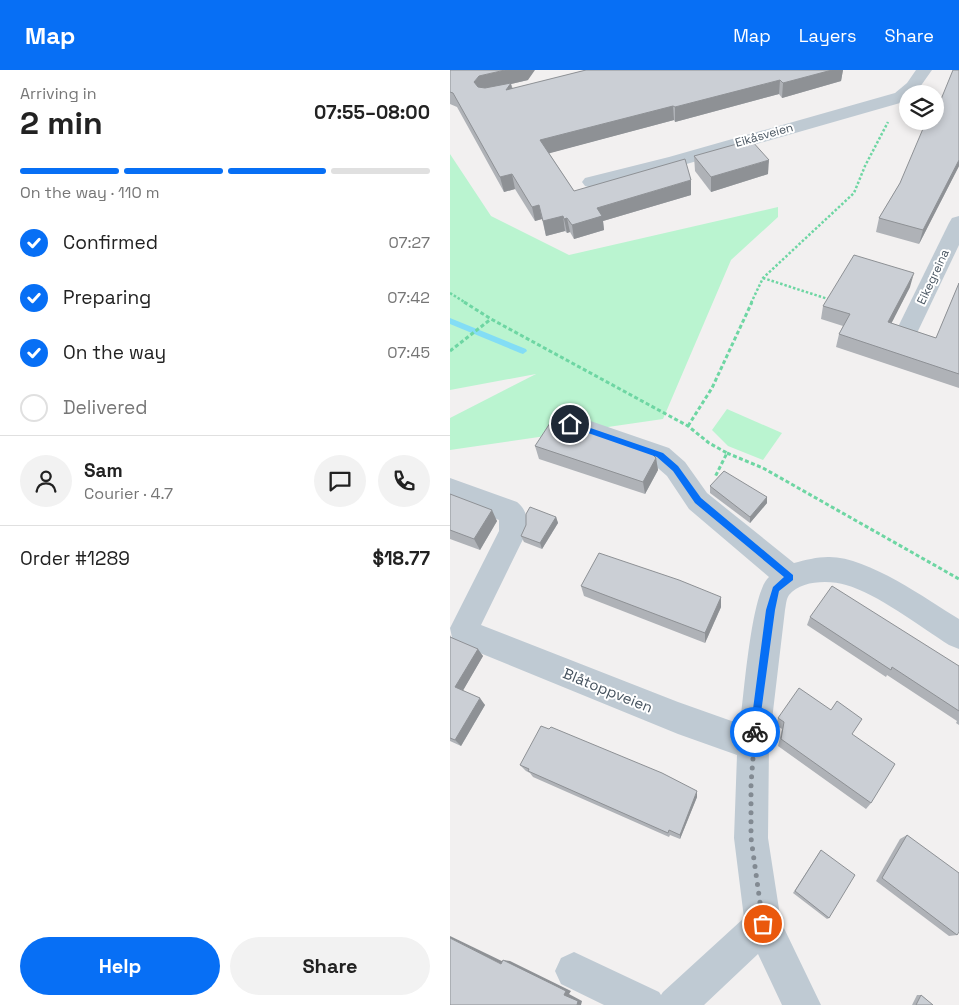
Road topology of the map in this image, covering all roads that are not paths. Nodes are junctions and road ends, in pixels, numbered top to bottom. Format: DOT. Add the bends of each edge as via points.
graph roads {
  1 [pos="924,70"];
  2 [pos="592,182"];
  3 [pos="959,223"];
  4 [pos="907,331"];
  5 [pos="570,424"];
  6 [pos="450,489"];
  7 [pos="790,577"];
  8 [pos="959,635"];
  9 [pos="753,745"];
  10 [pos="763,924"];
  11 [pos="574,971"];
  12 [pos="646,1005"];
  13 [pos="676,1005"];
  14 [pos="802,1005"];
  1 -- 2 [label="street, Eikåsveien" via="914,86 901,97"];
  3 -- 4 [label="street, Eikegreina"];
  5 -- 7 [label="street" via="660,455 676,469 698,501"];
  6 -- 9 [label="street, Blåtoppveien" via="513,515 513,531 464,632"];
  7 -- 8 [label="street" via="829,569 851,574 883,588"];
  7 -- 9 [label="street" via="776,589 770,610"];
  9 -- 10 [label="street" via="751,838"];
  10 -- 13 [label="street"];
  10 -- 14 [label="street"];
  11 -- 12 [label="street"];
}
